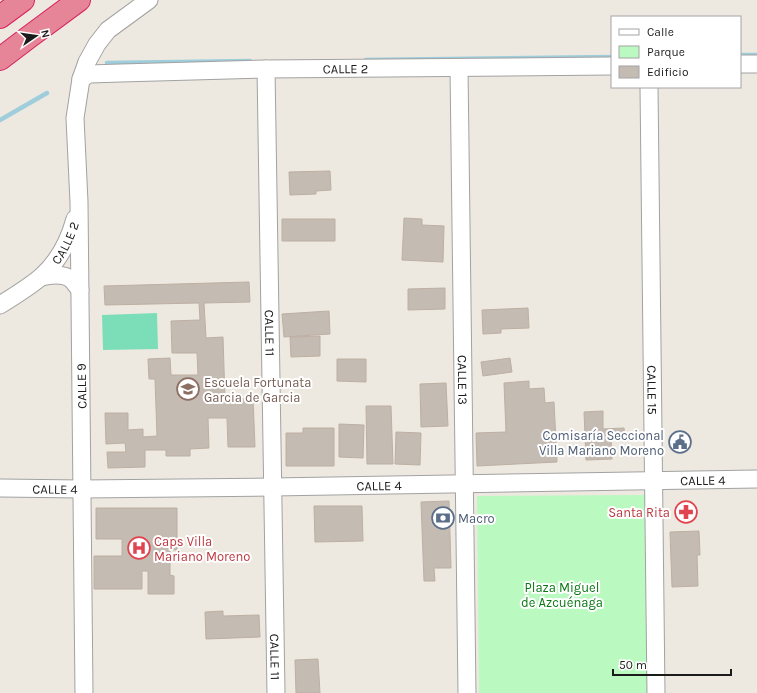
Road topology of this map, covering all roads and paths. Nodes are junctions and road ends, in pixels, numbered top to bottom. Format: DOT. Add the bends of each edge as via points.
graph roads {
  1 [pos="23,0"];
  2 [pos="80,0"];
  3 [pos="149,0"];
  4 [pos="0,17"];
  5 [pos="28,37"];
  6 [pos="0,59"];
  7 [pos="0,63"];
  8 [pos="741,64"];
  9 [pos="757,64"];
  10 [pos="611,66"];
  11 [pos="459,68"];
  12 [pos="266,69"];
  13 [pos="81,79"];
  14 [pos="649,88"];
  15 [pos="79,202"];
  16 [pos="41,277"];
  17 [pos="80,290"];
  18 [pos="0,305"];
  19 [pos="757,479"];
  20 [pos="654,481"];
  21 [pos="465,484"];
  22 [pos="273,487"];
  23 [pos="0,488"];
  24 [pos="82,489"];
  25 [pos="84,693"];
  26 [pos="276,693"];
  27 [pos="467,693"];
  28 [pos="656,693"];
  1 -- 4 [label="highway"];
  2 -- 5 [label="highway"];
  3 -- 13 [label="street, CALLE 9" via="108,30 87,62"];
  5 -- 6 [label="highway"];
  5 -- 7 [label="highway"];
  8 -- 9 [label="street"];
  10 -- 11 [label="street, CALLE 2"];
  11 -- 12 [label="street, CALLE 2"];
  11 -- 21 [label="street, CALLE 13"];
  12 -- 13 [label="street, CALLE 2" via="89,74"];
  12 -- 22 [label="street, CALLE 11"];
  13 -- 15 [label="street, CALLE 9" via="75,118"];
  14 -- 20 [label="street, CALLE 15"];
  15 -- 16 [label="street, CALLE 2" via="65,248"];
  15 -- 17 [label="street, CALLE 9"];
  16 -- 17 [label="street, CALLE 2" via="53,274 63,276 70,279"];
  16 -- 18 [label="street, CALLE 2"];
  17 -- 24 [label="street, CALLE 9"];
  19 -- 20 [label="street, CALLE 4"];
  20 -- 21 [label="street, CALLE 4"];
  20 -- 28 [label="street, CALLE 15"];
  21 -- 22 [label="street, CALLE 4"];
  21 -- 27 [label="street, CALLE 13"];
  22 -- 24 [label="street, CALLE 4"];
  22 -- 26 [label="street, CALLE 11"];
  23 -- 24 [label="street, CALLE 4"];
  24 -- 25 [label="street, CALLE 9"];
}
